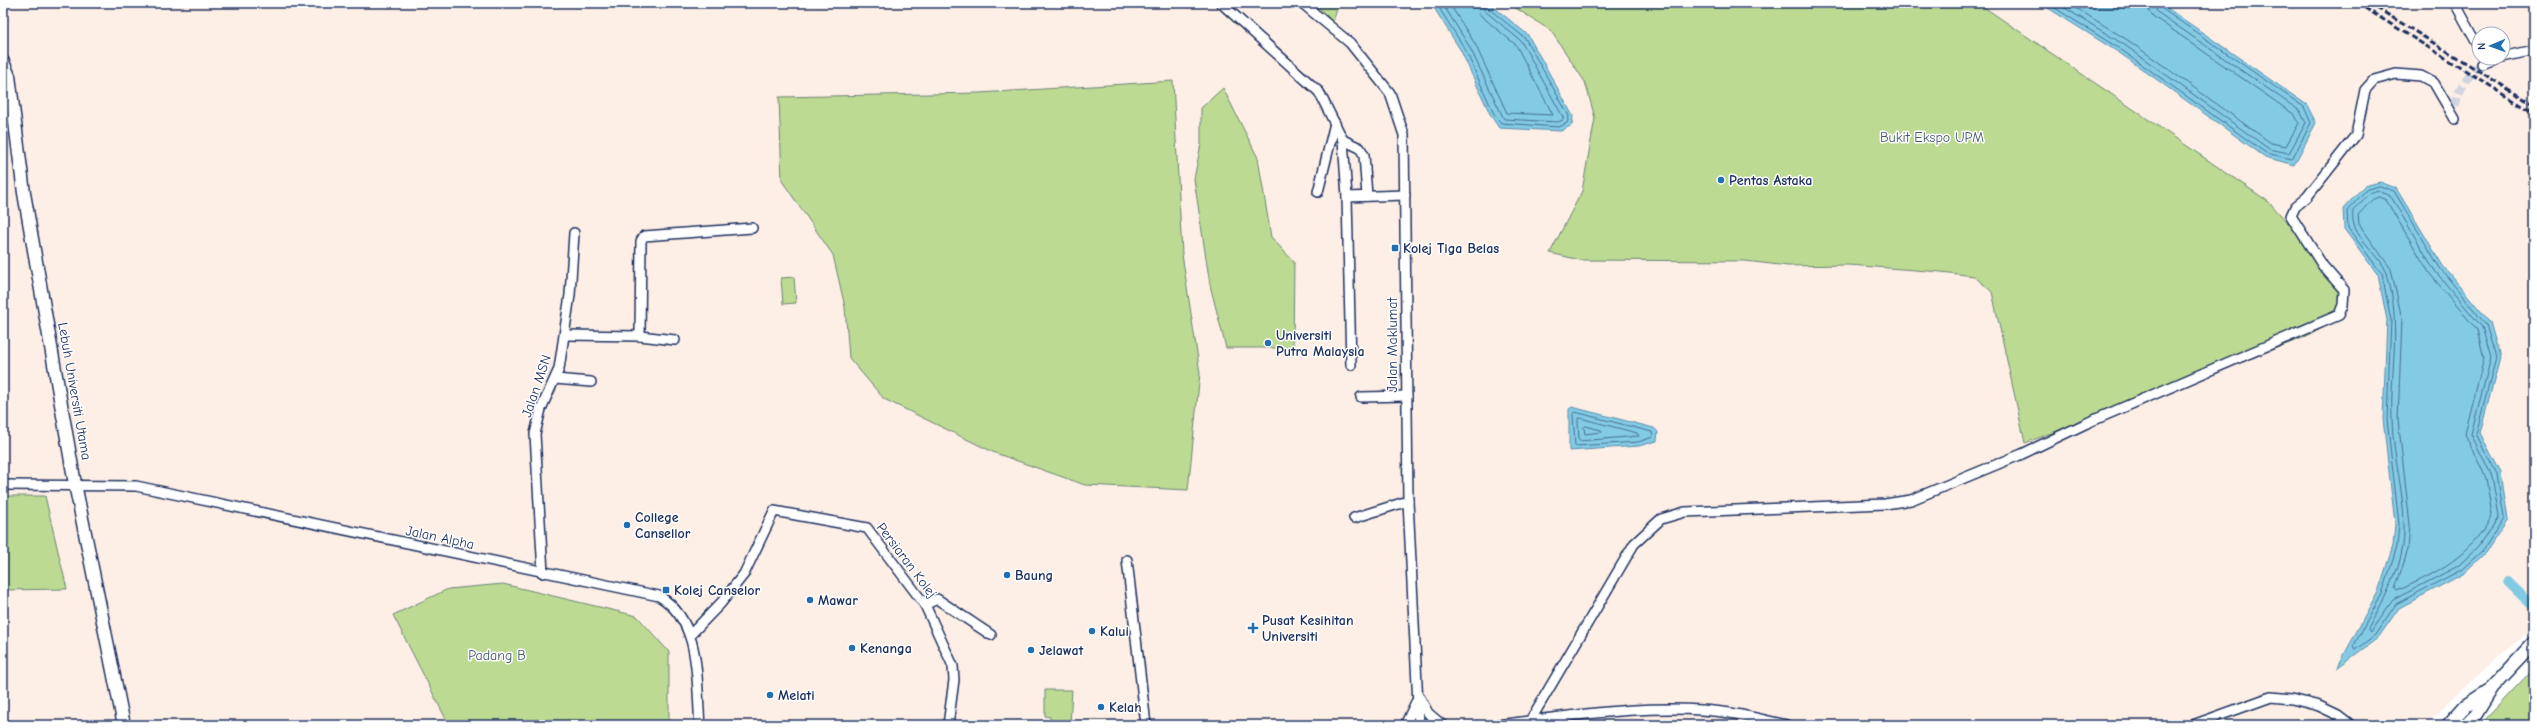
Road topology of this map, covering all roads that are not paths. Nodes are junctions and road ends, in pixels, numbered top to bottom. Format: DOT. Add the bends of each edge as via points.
graph roads {
  1 [pos="1221,3"];
  2 [pos="1302,3"];
  3 [pos="2455,3"];
  4 [pos="2471,32"];
  5 [pos="2534,50"];
  6 [pos="2511,54"];
  7 [pos="3,62"];
  8 [pos="2455,106"];
  9 [pos="1335,123"];
  10 [pos="1344,140"];
  11 [pos="1318,192"];
  12 [pos="1405,195"];
  13 [pos="1367,196"];
  14 [pos="1347,197"];
  15 [pos="752,228"];
  16 [pos="574,233"];
  17 [pos="566,335"];
  18 [pos="640,336"];
  19 [pos="675,340"];
  20 [pos="1351,364"];
  21 [pos="555,379"];
  22 [pos="591,382"];
  23 [pos="1407,396"];
  24 [pos="1361,397"];
  25 [pos="76,484"];
  26 [pos="3,485"];
  27 [pos="1408,501"];
  28 [pos="1354,518"];
  29 [pos="1127,560"];
  30 [pos="543,573"];
  31 [pos="925,605"];
  32 [pos="691,634"];
  33 [pos="991,635"];
  34 [pos="2534,643"];
  35 [pos="2492,688"];
  36 [pos="1418,695"];
  37 [pos="1530,721"];
  38 [pos="124,725"];
  39 [pos="700,725"];
  40 [pos="948,725"];
  41 [pos="1146,725"];
  42 [pos="1405,725"];
  43 [pos="1419,725"];
  44 [pos="1442,725"];
  45 [pos="1497,725"];
  46 [pos="1787,725"];
  47 [pos="2193,725"];
  48 [pos="2351,725"];
  49 [pos="2448,725"];
  50 [pos="2465,725"];
  1 -- 9 [label="street" via="1319,92"];
  2 -- 12 [label="street, Jalan Maklumat" via="1350,43 1390,93 1404,135"];
  3 -- 4 [label="street"];
  5 -- 6 [label="street"];
  7 -- 25 [label="street, Lebuh Universiti Utama" via="9,76 24,193"];
  8 -- 37 [label="street" via="2455,119 2434,83 2422,76 2396,74 2374,80 2365,90 2356,135 2295,207 2291,216 2323,266 2344,290 2339,315 1912,500 1885,504 1685,512 1661,519 1634,544"];
  9 -- 10 [label="street"];
  9 -- 11 [label="street"];
  10 -- 13 [label="street" via="1360,148 1364,155"];
  10 -- 14 [label="street"];
  12 -- 13 [label="street"];
  12 -- 23 [label="street, Jalan Maklumat"];
  13 -- 14 [label="street"];
  14 -- 20 [label="street"];
  15 -- 18 [label="street" via="644,236 640,241"];
  16 -- 17 [label="street, Jalan MSN"];
  17 -- 18 [label="street"];
  17 -- 21 [label="street, Jalan MSN"];
  18 -- 19 [label="street"];
  21 -- 22 [label="street"];
  21 -- 30 [label="street, Jalan MSN" via="540,409 536,434"];
  23 -- 24 [label="street"];
  23 -- 27 [label="street, Jalan Maklumat"];
  25 -- 26 [label="street, Jalan Alpha"];
  25 -- 30 [label="street, Jalan Alpha" via="136,486"];
  25 -- 38 [label="street, Lebuh Universiti Utama"];
  27 -- 28 [label="street"];
  27 -- 36 [label="street, Jalan Maklumat"];
  29 -- 41 [label="street"];
  30 -- 32 [label="street, Jalan Alpha" via="659,596 673,604"];
  31 -- 32 [label="street, Persiaran Kolej" via="867,528 774,511 744,574"];
  31 -- 33 [label="street" via="937,599"];
  31 -- 40 [label="street, Persiaran Kolej" via="953,666 954,680"];
  32 -- 39 [label="street, Jalan Alpha"];
  34 -- 35 [label="street"];
  35 -- 49 [label="street" via="2466,706"];
  35 -- 50 [label="street" via="2476,714"];
  36 -- 42 [label="street" via="1414,711"];
  36 -- 43 [label="street, Jalan Maklumat"];
  36 -- 44 [label="street" via="1428,713"];
  37 -- 45 [label="street"];
  37 -- 46 [label="street" via="1669,710 1730,713"];
  47 -- 48 [label="street" via="2271,697 2319,706"];
}
